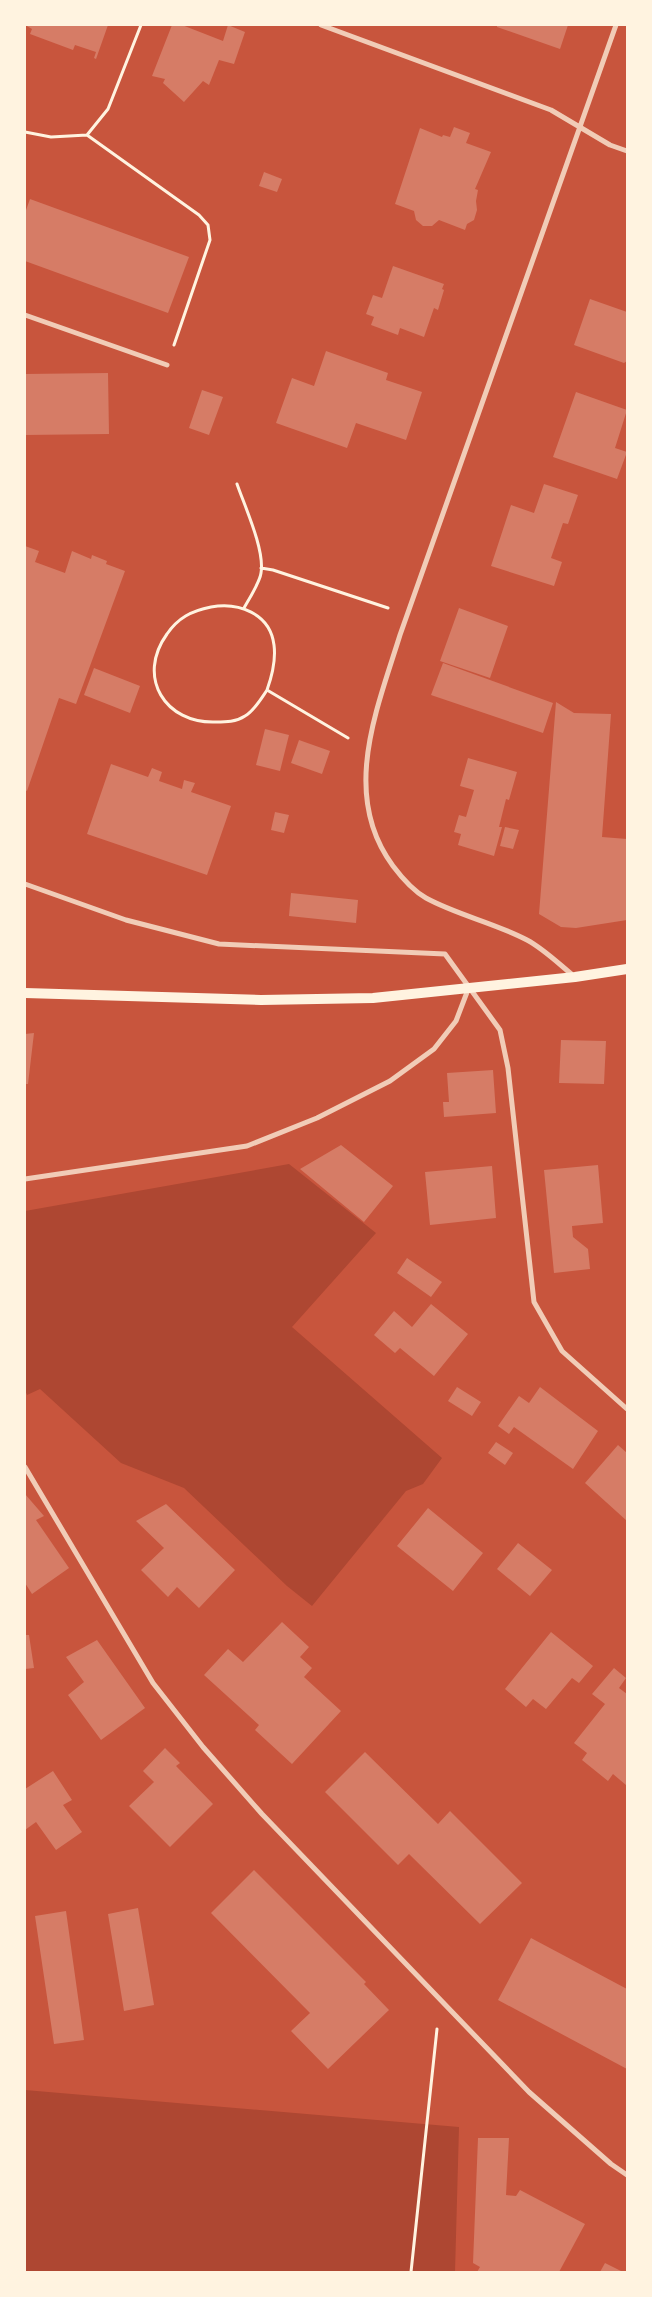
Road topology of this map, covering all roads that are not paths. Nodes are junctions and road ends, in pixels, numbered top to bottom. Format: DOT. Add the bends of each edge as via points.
graph roads {
  1 [pos="321,25"];
  2 [pos="616,25"];
  3 [pos="578,126"];
  4 [pos="627,151"];
  5 [pos="25,315"];
  6 [pos="167,365"];
  7 [pos="25,884"];
  8 [pos="627,969"];
  9 [pos="575,977"];
  10 [pos="469,987"];
  11 [pos="25,993"];
  12 [pos="25,1178"];
  13 [pos="627,1409"];
  14 [pos="25,1467"];
  15 [pos="627,2175"];
  1 -- 3 [label="street" via="551,110"];
  2 -- 3 [label="street"];
  3 -- 4 [label="street"];
  3 -- 9 [label="street" via="400,634 371,729 367,800 372,826 386,856 405,881 425,897 528,940"];
  5 -- 6 [label="street"];
  7 -- 10 [label="street" via="126,920 219,944 446,954"];
  8 -- 9 [label="main road"];
  9 -- 10 [label="main road"];
  10 -- 11 [label="main road" via="339,999"];
  10 -- 12 [label="street" via="456,1021 434,1049 390,1081 317,1118 247,1146"];
  10 -- 13 [label="street" via="500,1030 508,1068 534,1302 562,1351"];
  14 -- 15 [label="street" via="158,1690 203,1747 262,1814 529,2092"];
}
